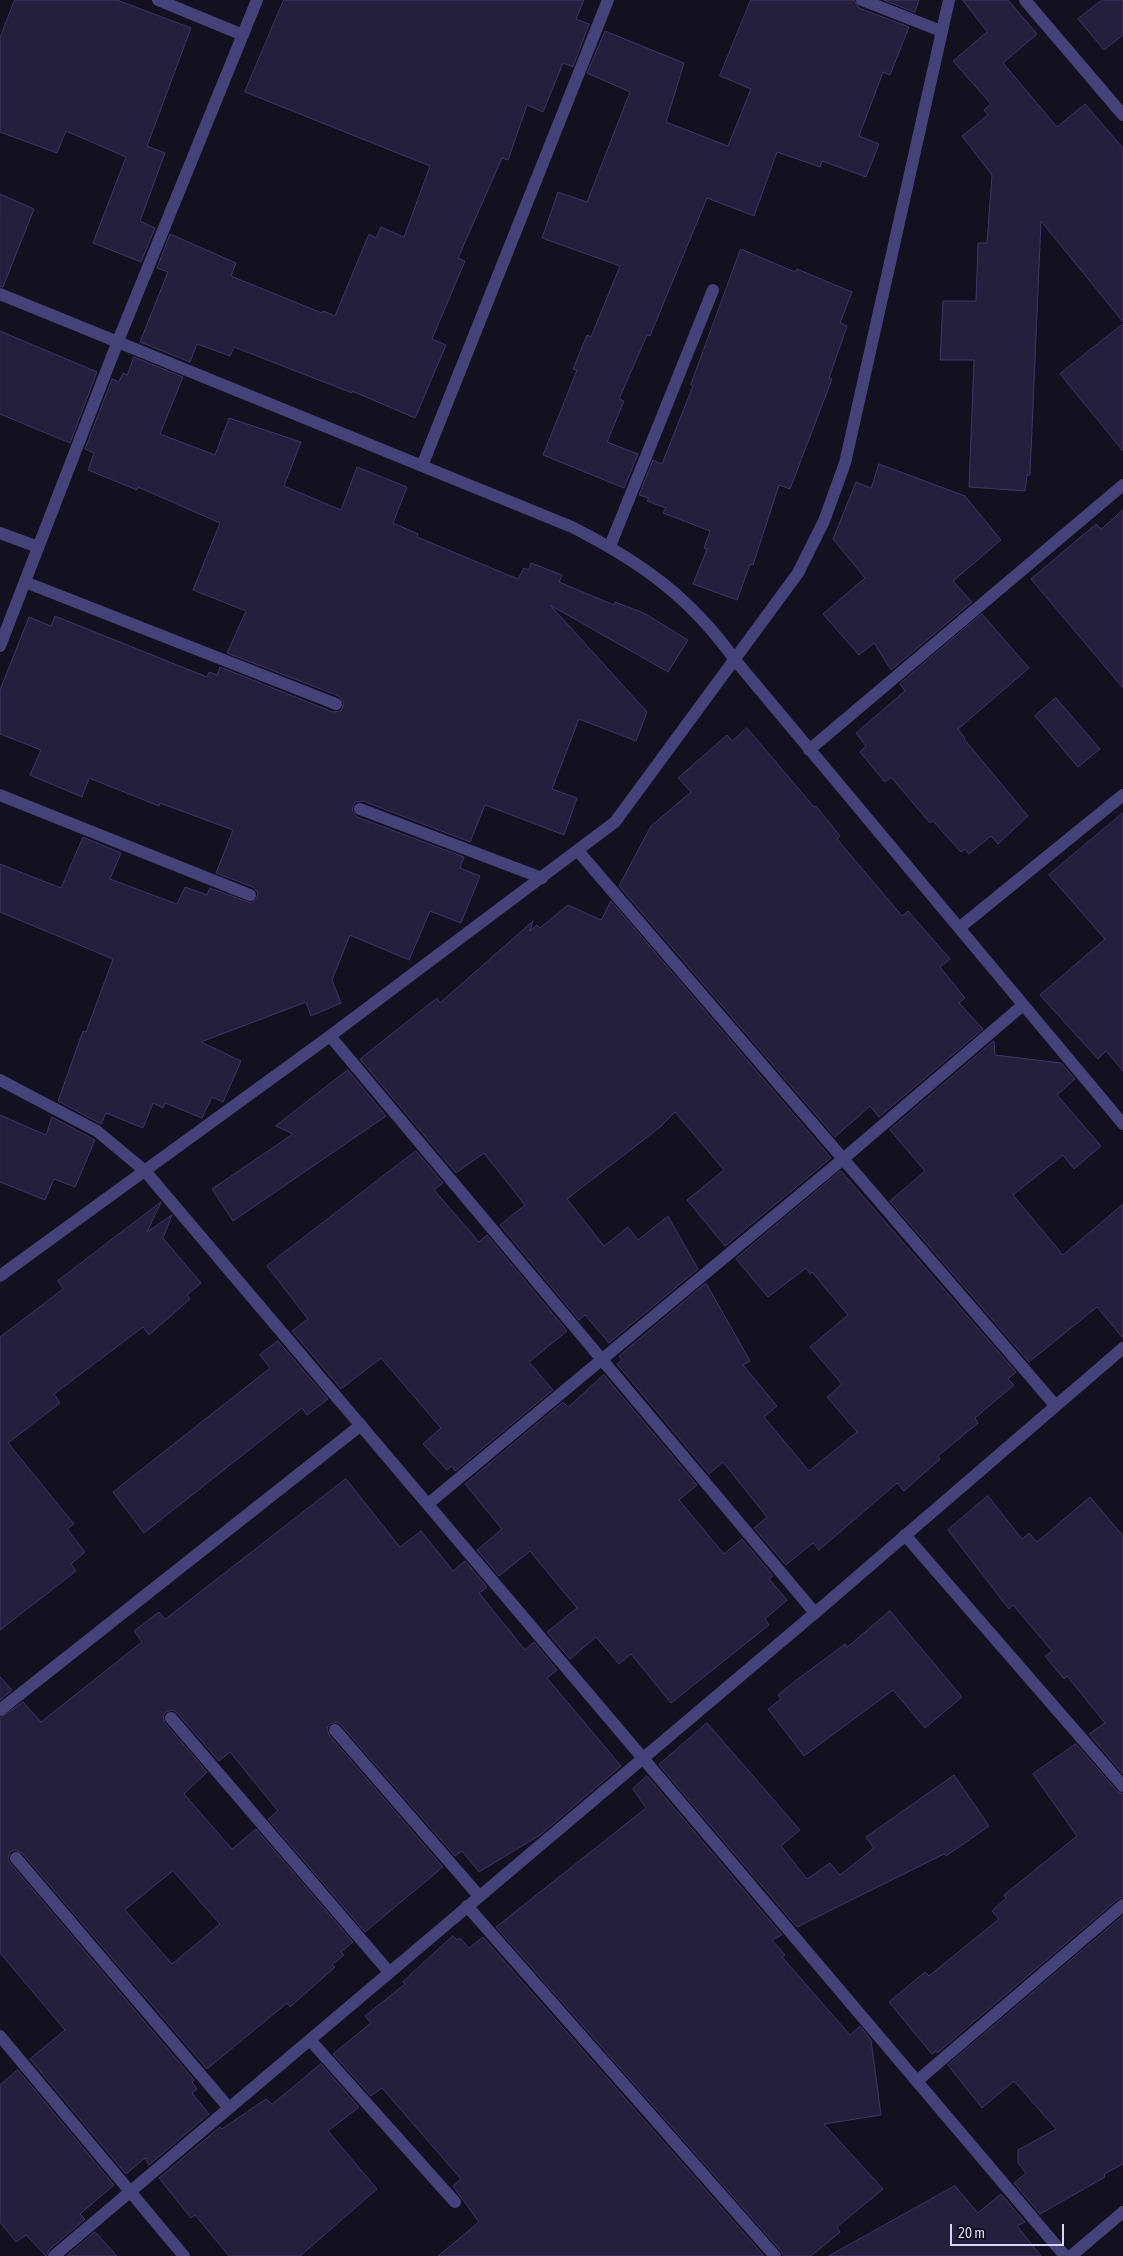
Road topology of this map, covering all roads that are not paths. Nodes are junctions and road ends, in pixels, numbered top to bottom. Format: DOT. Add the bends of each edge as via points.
graph roads {
  1 [pos="158,0"];
  2 [pos="258,0"];
  3 [pos="608,0"];
  4 [pos="862,0"];
  5 [pos="949,0"];
  6 [pos="1025,0"];
  7 [pos="942,31"];
  8 [pos="243,35"];
  9 [pos="1123,115"];
  10 [pos="713,290"];
  11 [pos="0,294"];
  12 [pos="118,341"];
  13 [pos="422,466"];
  14 [pos="1123,485"];
  15 [pos="0,533"];
  16 [pos="610,546"];
  17 [pos="38,547"];
  18 [pos="25,582"];
  19 [pos="0,646"];
  20 [pos="735,660"];
  21 [pos="336,704"];
  22 [pos="810,750"];
  23 [pos="0,795"];
  24 [pos="1123,795"];
  25 [pos="360,809"];
  26 [pos="578,852"];
  27 [pos="542,878"];
  28 [pos="250,895"];
  29 [pos="959,928"];
  30 [pos="1023,1005"];
  31 [pos="330,1036"];
  32 [pos="0,1080"];
  33 [pos="1123,1124"];
  34 [pos="843,1159"];
  35 [pos="145,1171"];
  36 [pos="0,1276"];
  37 [pos="1123,1348"];
  38 [pos="601,1360"];
  39 [pos="1055,1405"];
  40 [pos="361,1425"];
  41 [pos="428,1504"];
  42 [pos="905,1535"];
  43 [pos="815,1613"];
  44 [pos="0,1710"];
  45 [pos="171,1718"];
  46 [pos="335,1730"];
  47 [pos="644,1757"];
  48 [pos="1123,1786"];
  49 [pos="16,1858"];
  50 [pos="479,1896"];
  51 [pos="1123,1905"];
  52 [pos="467,1906"];
  53 [pos="389,1972"];
  54 [pos="0,2036"];
  55 [pos="310,2040"];
  56 [pos="917,2080"];
  57 [pos="229,2108"];
  58 [pos="130,2191"];
  59 [pos="455,2202"];
  60 [pos="1123,2212"];
  61 [pos="54,2256"];
  62 [pos="184,2256"];
  63 [pos="775,2256"];
  64 [pos="1065,2256"];
  65 [pos="1072,2256"];
  1 -- 8 [label="street"];
  2 -- 8 [label="street"];
  3 -- 13 [label="street"];
  4 -- 7 [label="street"];
  5 -- 7 [label="street"];
  6 -- 9 [label="street"];
  7 -- 20 [label="street" via="845,463 824,521 798,574"];
  8 -- 12 [label="street"];
  10 -- 16 [label="street"];
  11 -- 12 [label="street"];
  12 -- 13 [label="street"];
  12 -- 17 [label="street"];
  13 -- 16 [label="street" via="572,527"];
  14 -- 22 [label="street"];
  15 -- 17 [label="street"];
  16 -- 20 [label="street" via="650,572 688,604"];
  17 -- 18 [label="street"];
  18 -- 19 [label="street"];
  18 -- 21 [label="street"];
  20 -- 22 [label="street"];
  20 -- 26 [label="street" via="615,822"];
  22 -- 29 [label="street"];
  23 -- 28 [label="street"];
  24 -- 29 [label="street"];
  25 -- 27 [label="street"];
  26 -- 27 [label="street"];
  26 -- 34 [label="street"];
  27 -- 31 [label="street"];
  29 -- 30 [label="street"];
  30 -- 33 [label="street"];
  30 -- 34 [label="street"];
  31 -- 35 [label="street"];
  31 -- 38 [label="street"];
  32 -- 35 [label="street" via="97,1131"];
  34 -- 38 [label="street"];
  34 -- 39 [label="street"];
  35 -- 36 [label="street"];
  35 -- 40 [label="street"];
  37 -- 39 [label="street"];
  38 -- 41 [label="street"];
  38 -- 43 [label="street"];
  39 -- 42 [label="street"];
  40 -- 41 [label="street"];
  40 -- 44 [label="street"];
  41 -- 47 [label="street"];
  42 -- 43 [label="street"];
  42 -- 48 [label="street"];
  43 -- 47 [label="street"];
  45 -- 53 [label="street"];
  46 -- 50 [label="street"];
  47 -- 50 [label="street"];
  47 -- 56 [label="street"];
  49 -- 57 [label="street"];
  50 -- 52 [label="street"];
  51 -- 56 [label="street"];
  52 -- 53 [label="street"];
  52 -- 63 [label="street"];
  53 -- 55 [label="street"];
  54 -- 58 [label="street"];
  55 -- 57 [label="street"];
  55 -- 59 [label="street"];
  56 -- 64 [label="street"];
  57 -- 58 [label="street"];
  58 -- 61 [label="street"];
  58 -- 62 [label="street"];
  60 -- 65 [label="street"];
}
